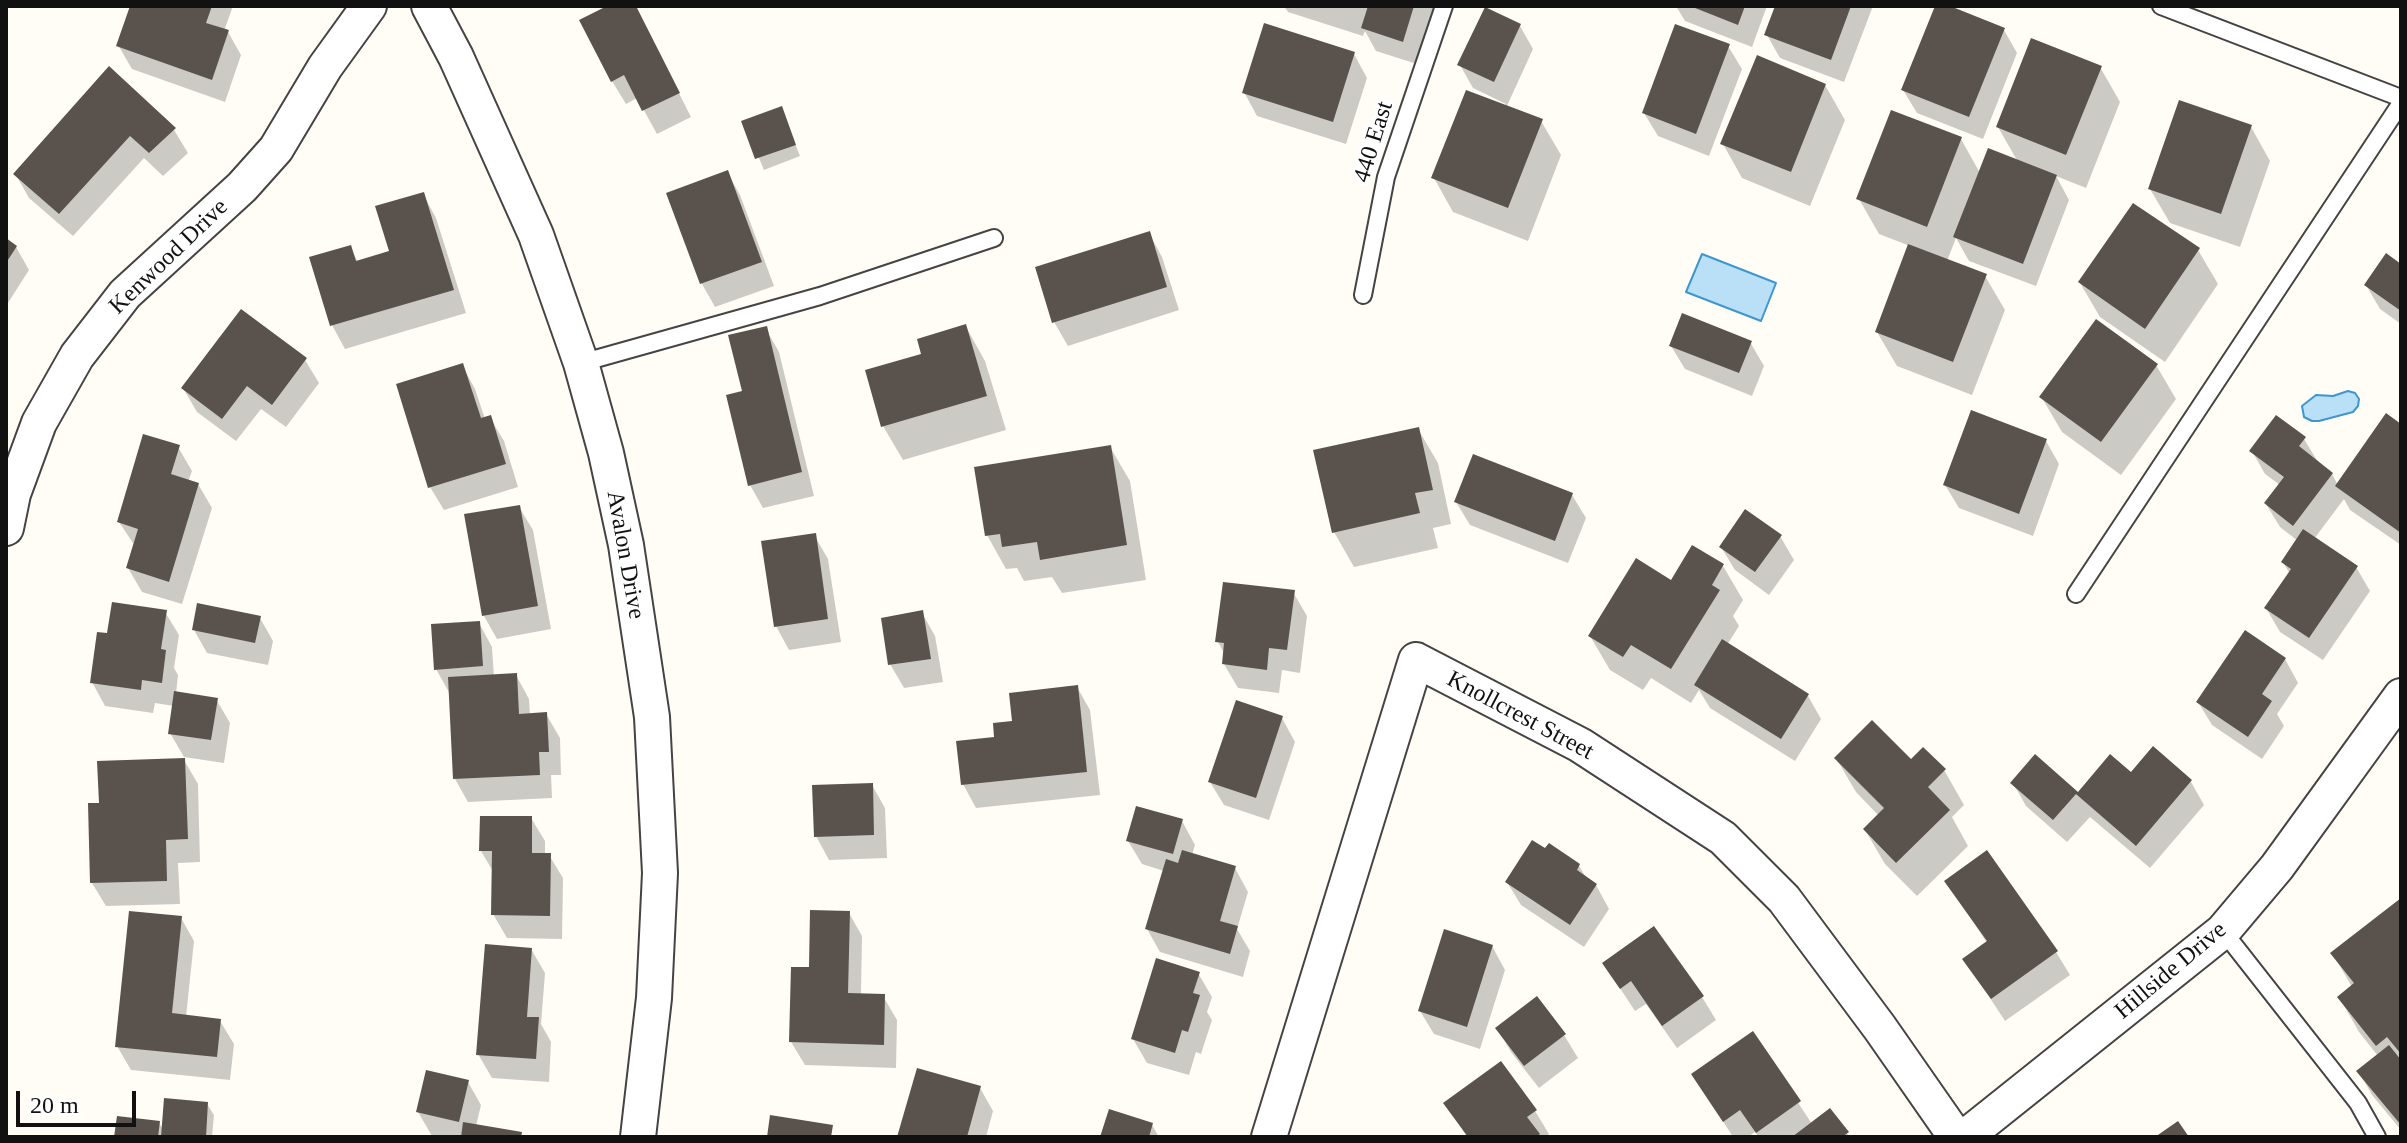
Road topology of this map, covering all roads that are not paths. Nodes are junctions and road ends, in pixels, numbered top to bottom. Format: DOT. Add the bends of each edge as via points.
graph roads {
  1 [pos="369,6"];
  2 [pos="429,6"];
  3 [pos="1444,6"];
  4 [pos="2161,6"];
  5 [pos="2401,100"];
  6 [pos="994,238"];
  7 [pos="1363,295"];
  8 [pos="581,363"];
  9 [pos="6,528"];
  10 [pos="2076,594"];
  11 [pos="2401,696"];
  12 [pos="2223,931"];
  13 [pos="638,1137"];
  14 [pos="1269,1137"];
  15 [pos="1956,1137"];
  16 [pos="1965,1137"];
  17 [pos="2377,1137"];
  1 -- 9 [label="street, Kenwood Drive" via="276,149 125,294 77,356 39,423"];
  2 -- 8 [label="street, Avalon Drive" via="536,235"];
  3 -- 7 [label="lane, 440 East" via="1386,177"];
  4 -- 5 [label="lane"];
  5 -- 10 [label="lane"];
  6 -- 8 [label="lane" via="820,296"];
  8 -- 13 [label="street, Avalon Drive" via="626,545 652,717 660,873 654,998"];
  11 -- 12 [label="street, Hillside Drive" via="2277,867"];
  12 -- 16 [label="street, Hillside Drive"];
  12 -- 17 [label="lane" via="2358,1103"];
  14 -- 15 [label="street, Knollcrest Street" via="1416,660 1580,745 1723,838 1784,899"];
}
